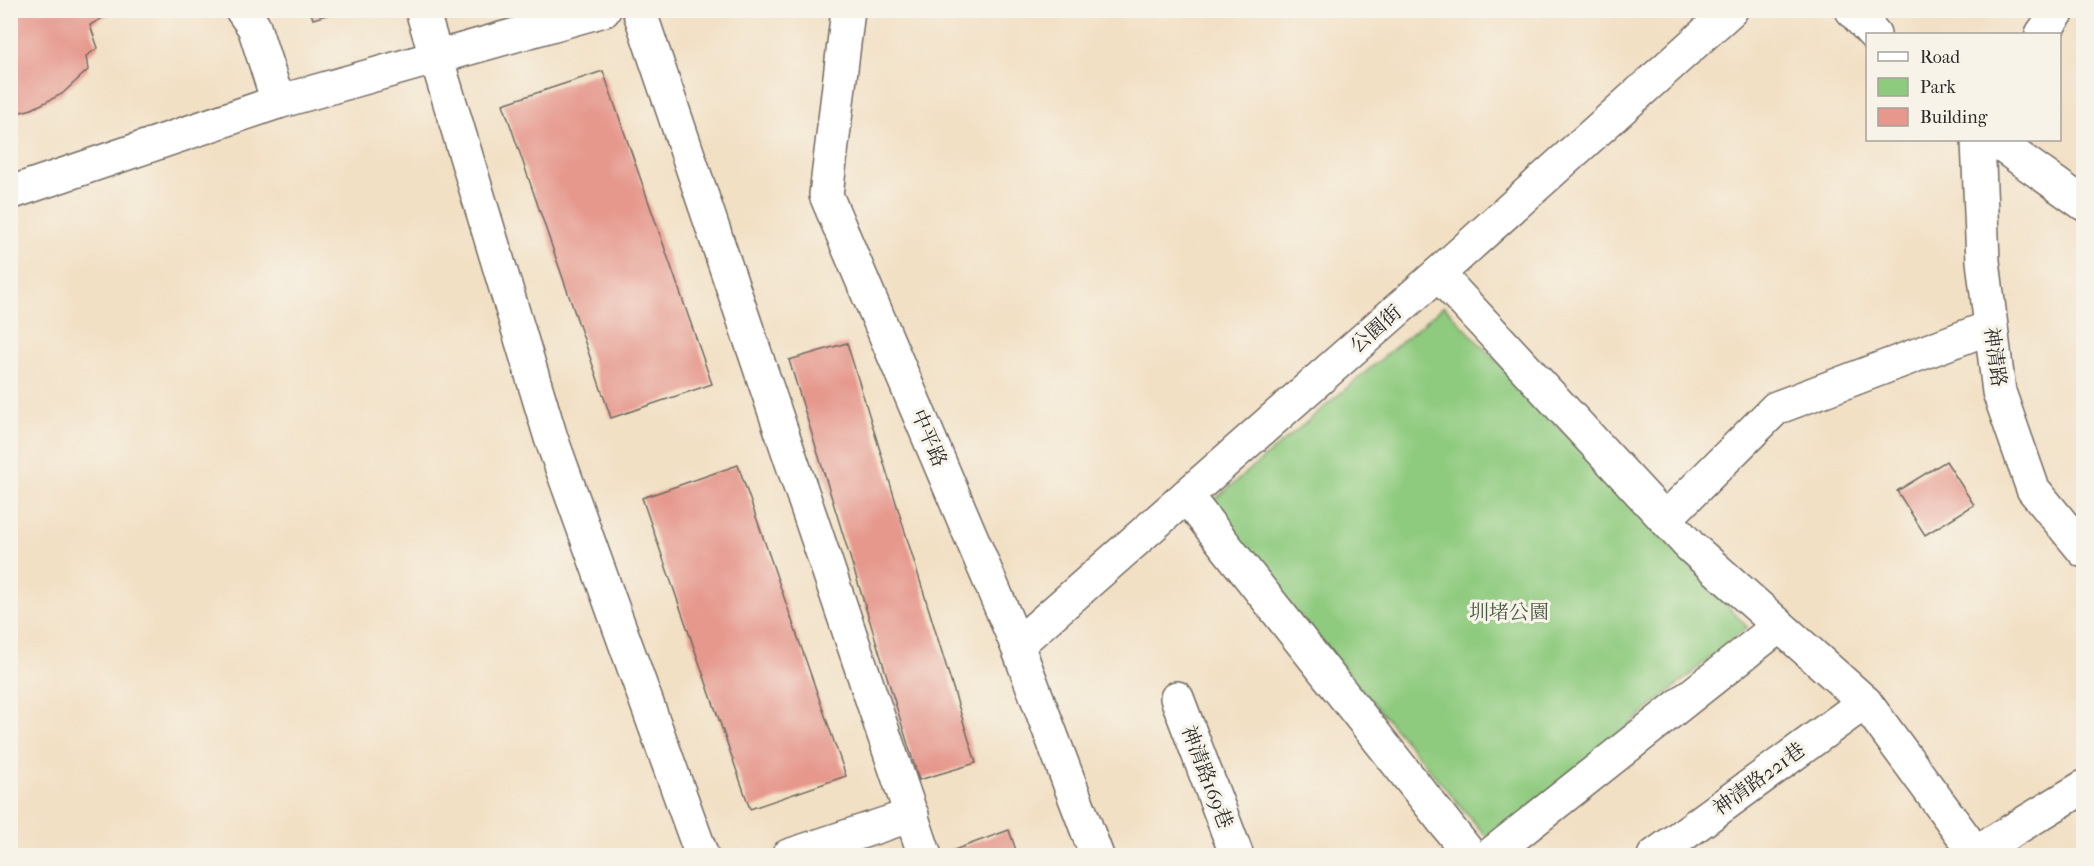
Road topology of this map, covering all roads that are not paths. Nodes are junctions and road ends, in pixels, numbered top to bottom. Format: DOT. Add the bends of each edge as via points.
graph roads {
  1 [pos="242,10"];
  2 [pos="422,10"];
  3 [pos="604,10"];
  4 [pos="639,10"];
  5 [pos="848,10"];
  6 [pos="1731,10"];
  7 [pos="1852,10"];
  8 [pos="2059,10"];
  9 [pos="1873,33"];
  10 [pos="2043,33"];
  11 [pos="437,57"];
  12 [pos="278,102"];
  13 [pos="1978,141"];
  14 [pos="1995,141"];
  15 [pos="10,193"];
  16 [pos="2084,204"];
  17 [pos="1438,274"];
  18 [pos="1991,327"];
  19 [pos="1186,496"];
  20 [pos="1665,519"];
  21 [pos="2084,551"];
  22 [pos="1779,626"];
  23 [pos="1017,645"];
  24 [pos="1177,698"];
  25 [pos="1865,702"];
  26 [pos="2084,787"];
  27 [pos="912,815"];
  28 [pos="1973,854"];
  29 [pos="702,855"];
  30 [pos="788,855"];
  31 [pos="925,855"];
  32 [pos="1097,855"];
  33 [pos="1237,855"];
  34 [pos="1471,855"];
  35 [pos="1489,855"];
  36 [pos="1654,855"];
  1 -- 12 [label="street" via="254,27"];
  2 -- 11 [label="street"];
  3 -- 11 [label="street"];
  4 -- 27 [label="street"];
  5 -- 23 [label="street, 中平路" via="826,195"];
  6 -- 17 [label="street, 公園街"];
  7 -- 9 [label="street"];
  8 -- 10 [label="street"];
  11 -- 12 [label="street"];
  11 -- 29 [label="street" via="551,438"];
  12 -- 15 [label="street"];
  13 -- 18 [label="street, 神清路" via="1983,261"];
  14 -- 16 [label="street"];
  17 -- 19 [label="street, 公園街"];
  17 -- 20 [label="street"];
  18 -- 20 [label="street" via="1776,408"];
  18 -- 21 [label="street, 神清路" via="1999,392 2033,489"];
  19 -- 23 [label="street, 公園街"];
  19 -- 34 [label="street"];
  20 -- 22 [label="street"];
  22 -- 25 [label="street"];
  22 -- 35 [label="street"];
  23 -- 32 [label="street, 中平路"];
  24 -- 33 [label="street, 神清路169巷"];
  25 -- 28 [label="street"];
  25 -- 36 [label="street, 神清路221巷"];
  26 -- 28 [label="street"];
  27 -- 30 [label="street"];
  27 -- 31 [label="street"];
}
